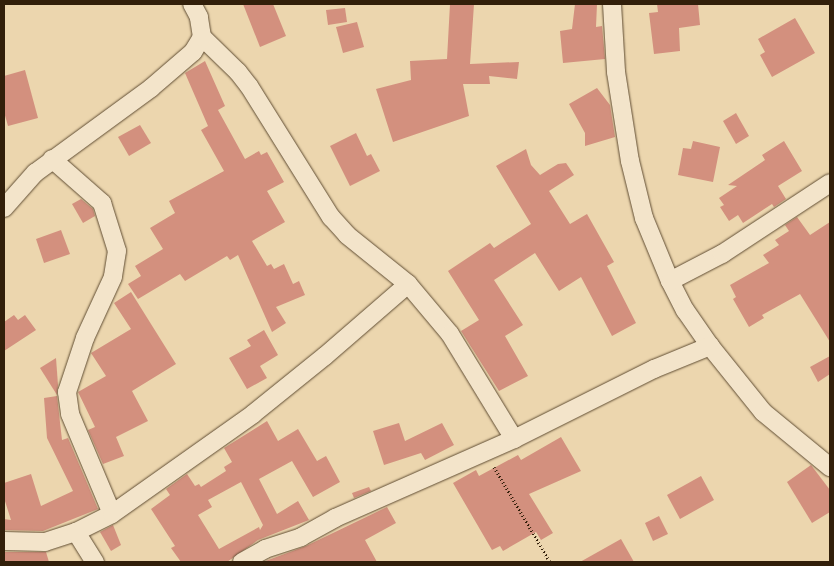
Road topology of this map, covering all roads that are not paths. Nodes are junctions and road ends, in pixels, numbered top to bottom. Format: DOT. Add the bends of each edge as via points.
graph roads {
  1 [pos="192,4"];
  2 [pos="612,4"];
  3 [pos="202,37"];
  4 [pos="52,159"];
  5 [pos="830,183"];
  6 [pos="4,208"];
  7 [pos="670,281"];
  8 [pos="408,284"];
  9 [pos="710,346"];
  10 [pos="514,439"];
  11 [pos="830,467"];
  12 [pos="112,514"];
  13 [pos="76,532"];
  14 [pos="4,540"];
  15 [pos="95,562"];
  16 [pos="242,562"];
  1 -- 3 [label="street" via="199,17"];
  2 -- 7 [label="street" via="616,72 632,169 644,218"];
  3 -- 4 [label="street" via="182,63"];
  3 -- 8 [label="street" via="249,86 330,217 347,235"];
  4 -- 6 [label="street" via="20,187"];
  4 -- 12 [label="street" via="81,181 102,203 117,252 113,277 85,338 67,392 70,414"];
  5 -- 7 [label="street" via="722,254"];
  7 -- 9 [label="street" via="684,310"];
  8 -- 10 [label="street" via="450,334"];
  8 -- 12 [label="street" via="253,414"];
  9 -- 10 [label="street" via="619,385"];
  9 -- 11 [label="street" via="763,412"];
  10 -- 16 [label="street"];
  12 -- 13 [label="street"];
  13 -- 14 [label="street" via="45,542"];
  13 -- 15 [label="street"];
}
